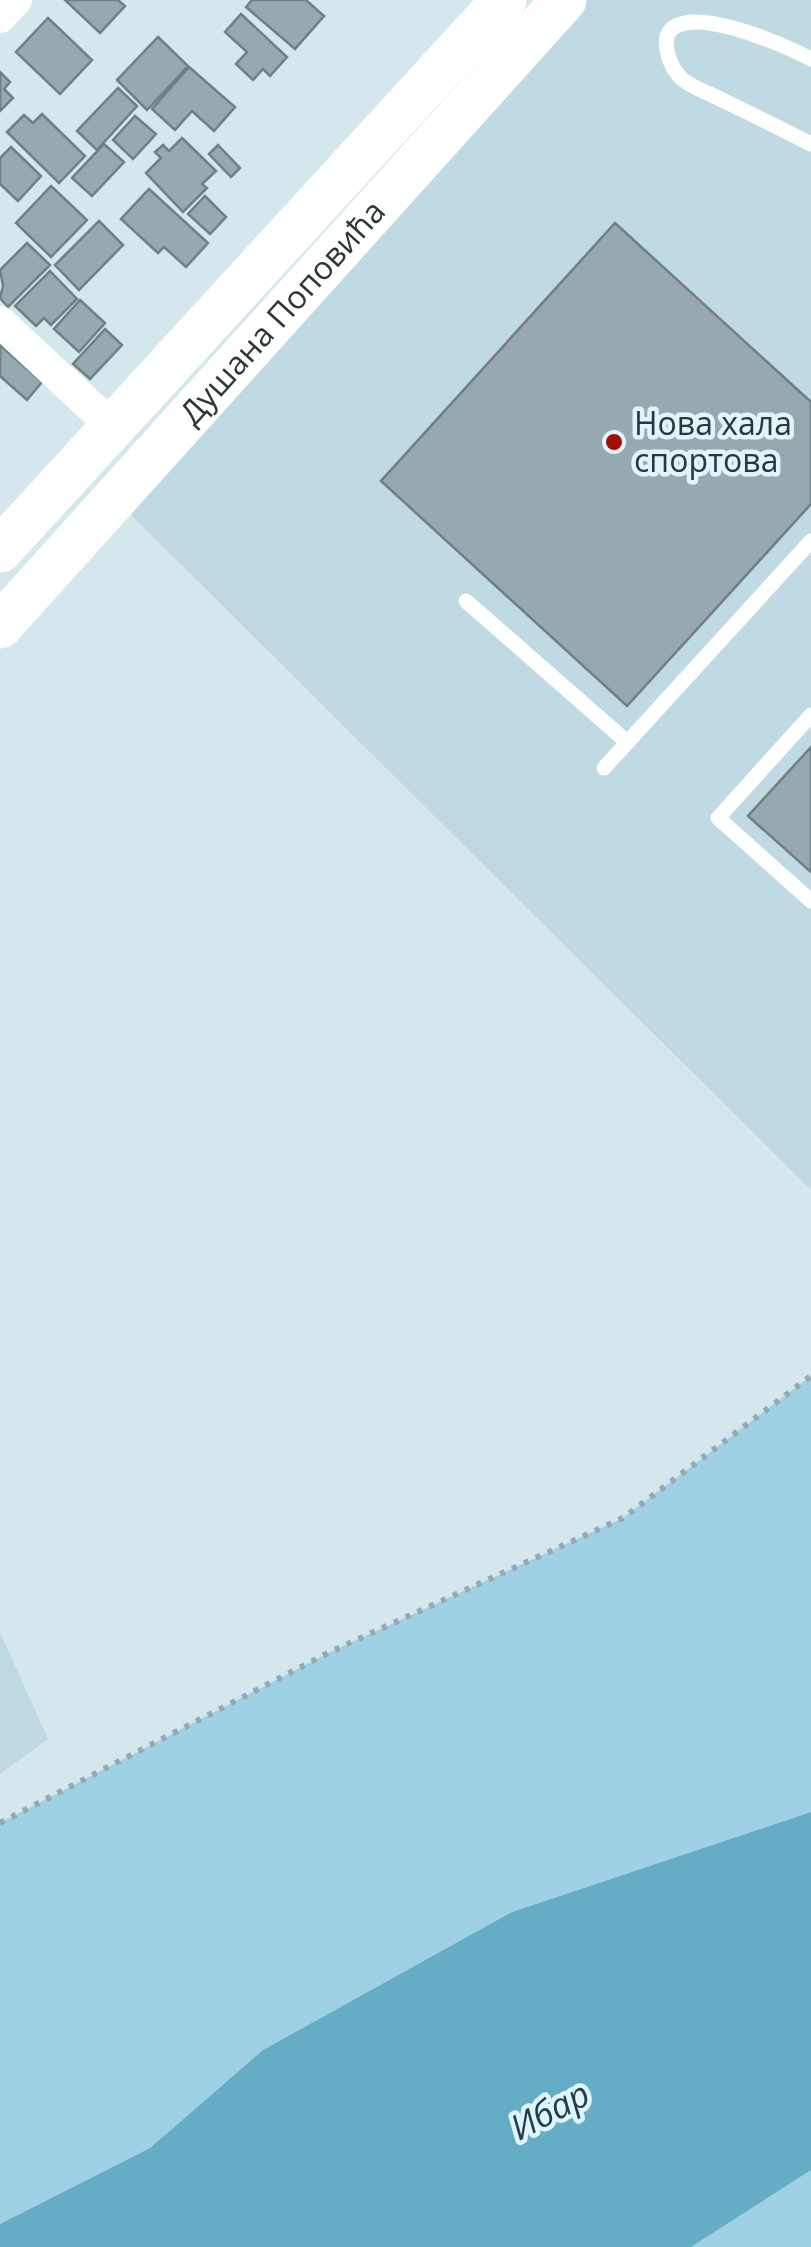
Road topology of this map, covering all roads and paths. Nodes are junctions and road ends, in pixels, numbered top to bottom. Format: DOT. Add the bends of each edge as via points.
graph roads {
  1 [pos="16,0"];
  2 [pos="504,0"];
  3 [pos="564,0"];
  4 [pos="0,17"];
  5 [pos="811,58"];
  6 [pos="811,144"];
  7 [pos="0,322"];
  8 [pos="112,427"];
  9 [pos="9,532"];
  10 [pos="811,541"];
  11 [pos="466,601"];
  12 [pos="0,626"];
  13 [pos="811,714"];
  14 [pos="628,742"];
  15 [pos="604,768"];
  16 [pos="811,901"];
  17 [pos="811,1376"];
  18 [pos="0,1823"];
  1 -- 4 [label="street"];
  2 -- 8 [label="main road, Душана Поповића"];
  3 -- 12 [label="main road, Душана Поповића"];
  5 -- 6 [label="lane" via="718,10 686,13 667,34 666,50 680,77"];
  7 -- 8 [label="street"];
  8 -- 9 [label="main road, Душана Поповића"];
  10 -- 14 [label="lane"];
  11 -- 14 [label="lane"];
  13 -- 16 [label="lane" via="718,818"];
  14 -- 15 [label="lane"];
  17 -- 18 [label="path" via="623,1518 330,1652"];
}
